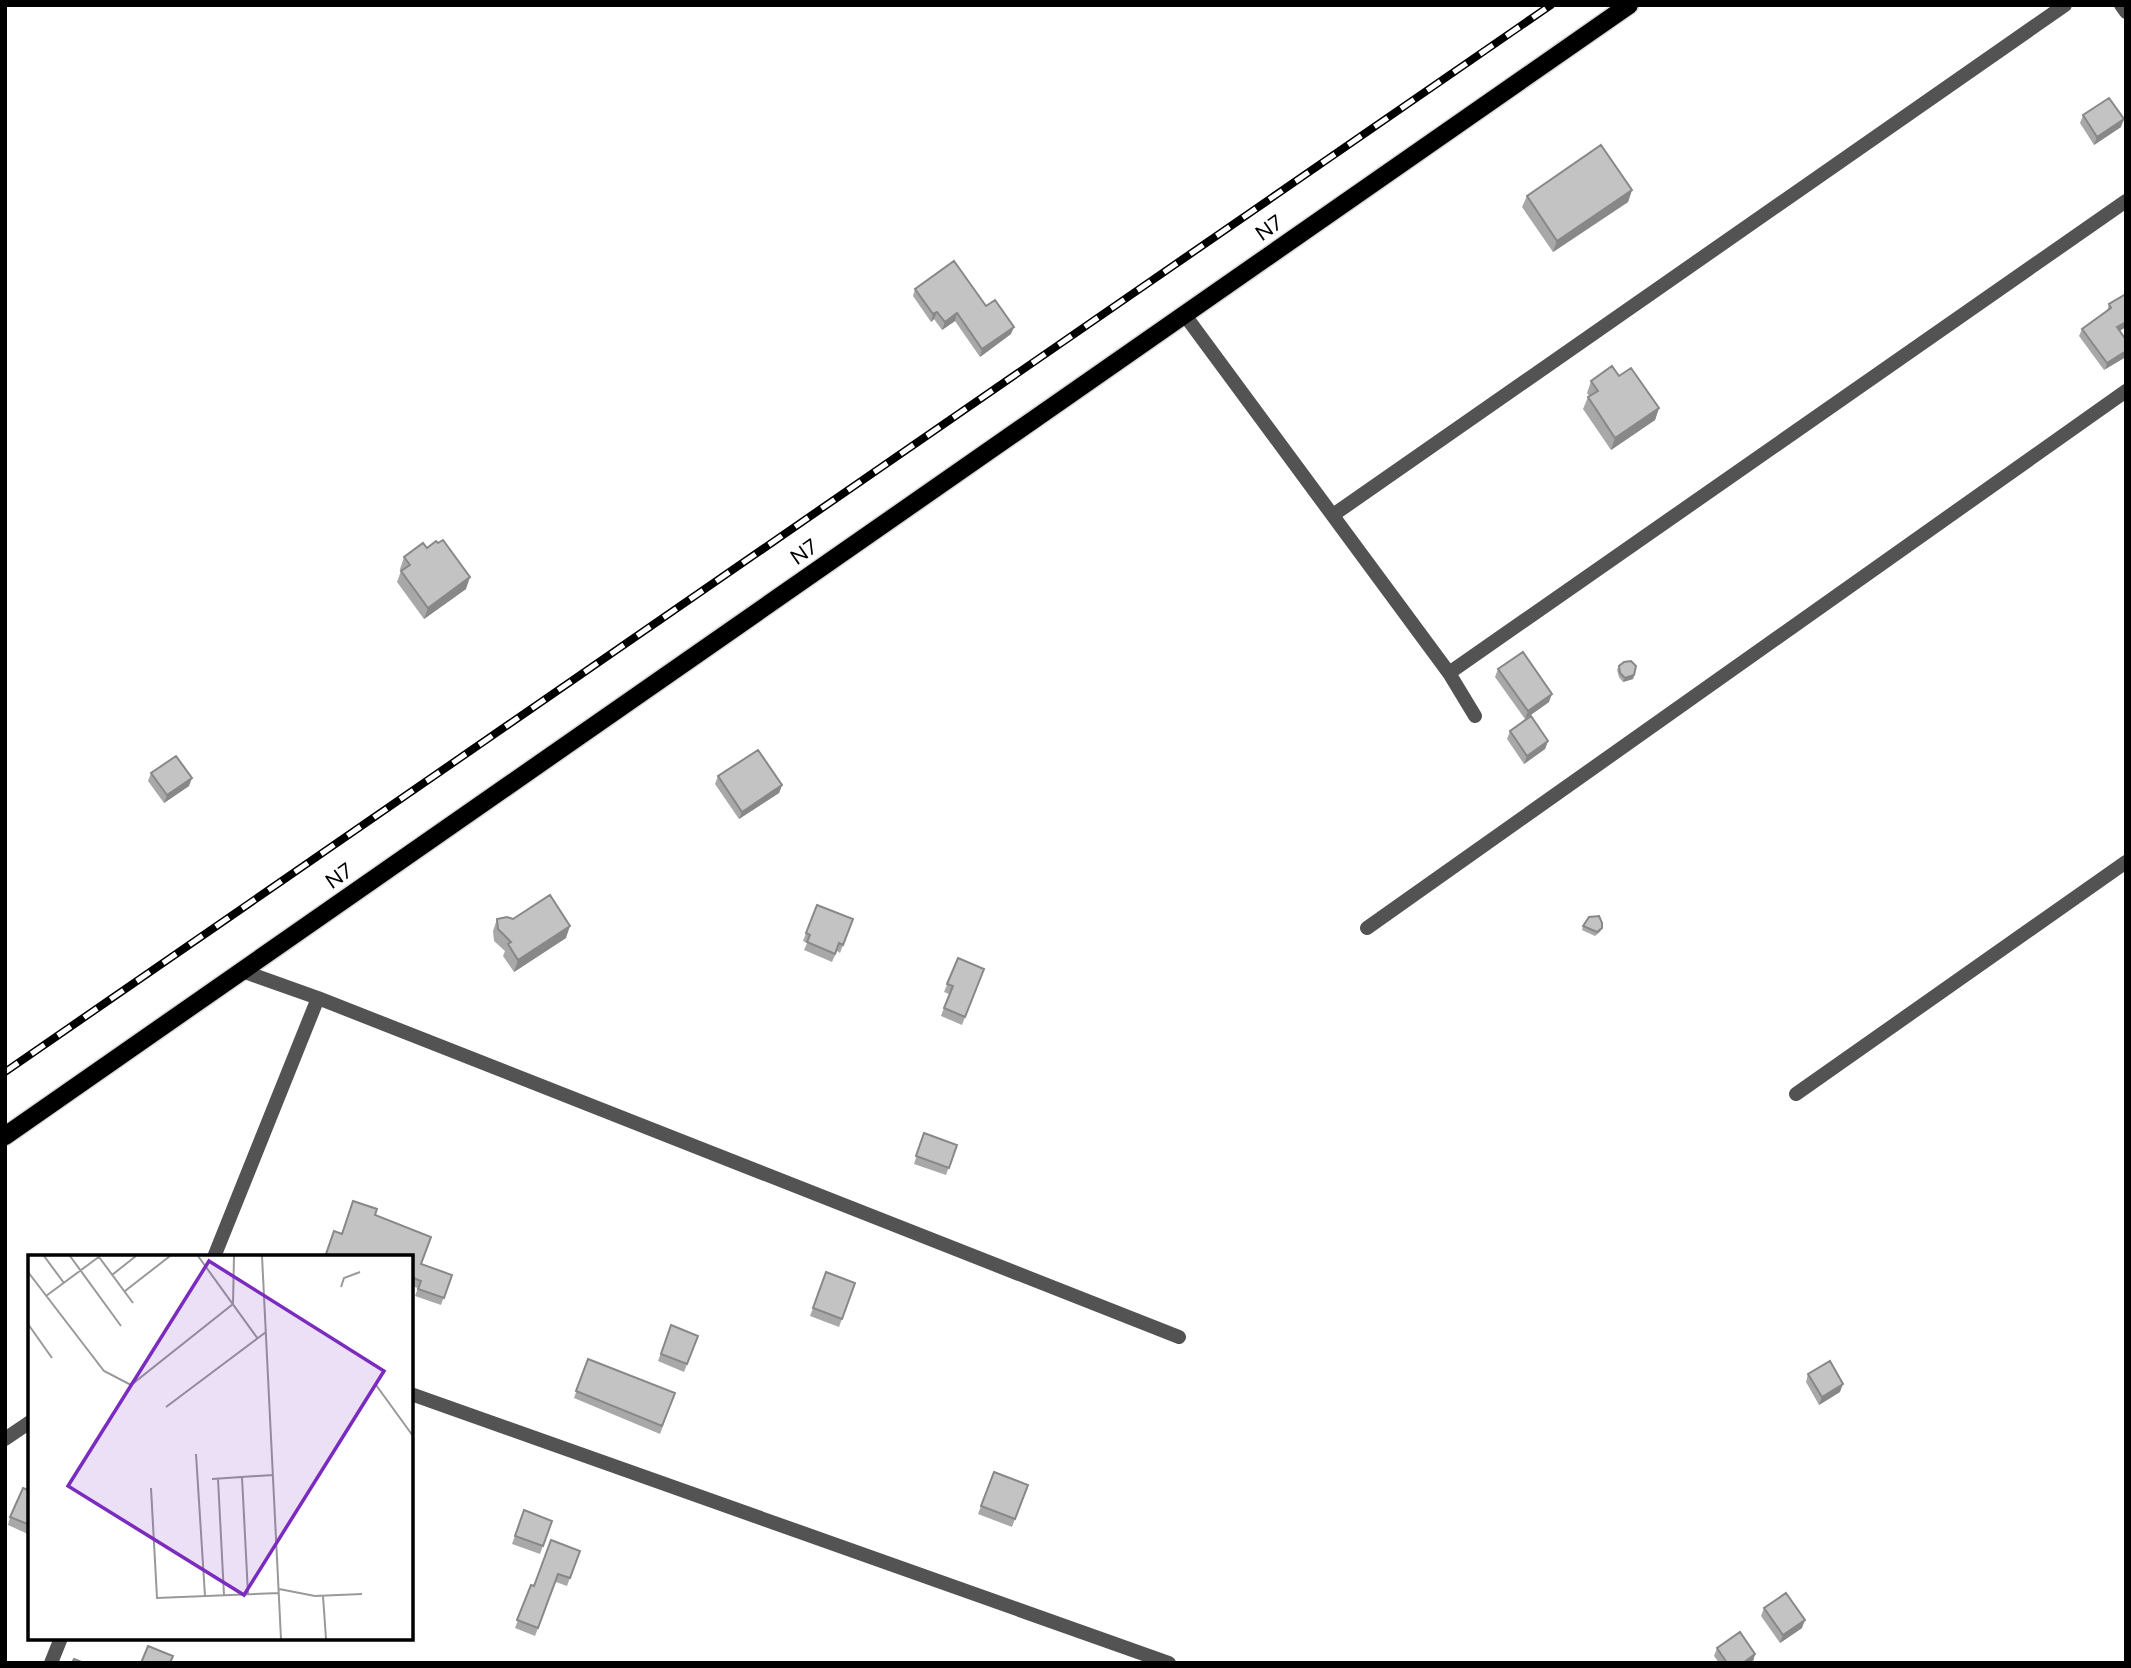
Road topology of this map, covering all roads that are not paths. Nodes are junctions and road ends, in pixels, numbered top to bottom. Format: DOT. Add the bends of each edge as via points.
graph roads {
  1 [pos="1629,5"];
  2 [pos="2065,5"];
  3 [pos="2121,5"];
  4 [pos="2126,12"];
  5 [pos="2126,201"];
  6 [pos="1184,314"];
  7 [pos="2126,391"];
  8 [pos="1333,515"];
  9 [pos="1448,673"];
  10 [pos="1475,716"];
  11 [pos="2126,862"];
  12 [pos="1367,928"];
  13 [pos="242,971"];
  14 [pos="318,998"];
  15 [pos="1796,1094"];
  16 [pos="5,1136"];
  17 [pos="215,1255"];
  18 [pos="1180,1337"];
  19 [pos="413,1395"];
  20 [pos="28,1423"];
  21 [pos="5,1438"];
  22 [pos="60,1640"];
  23 [pos="51,1663"];
  24 [pos="1169,1663"];
  1 -- 6 [label="main road, N7"];
  2 -- 8 [label="street"];
  3 -- 4 [label="street"];
  5 -- 9 [label="street"];
  6 -- 8 [label="street"];
  6 -- 13 [label="main road, N7"];
  7 -- 12 [label="street"];
  8 -- 9 [label="street"];
  9 -- 10 [label="street"];
  11 -- 15 [label="street"];
  13 -- 14 [label="street"];
  13 -- 16 [label="main road, N7"];
  14 -- 17 [label="street"];
  14 -- 18 [label="street"];
  19 -- 24 [label="street"];
  20 -- 21 [label="street"];
  22 -- 23 [label="street"];
}
